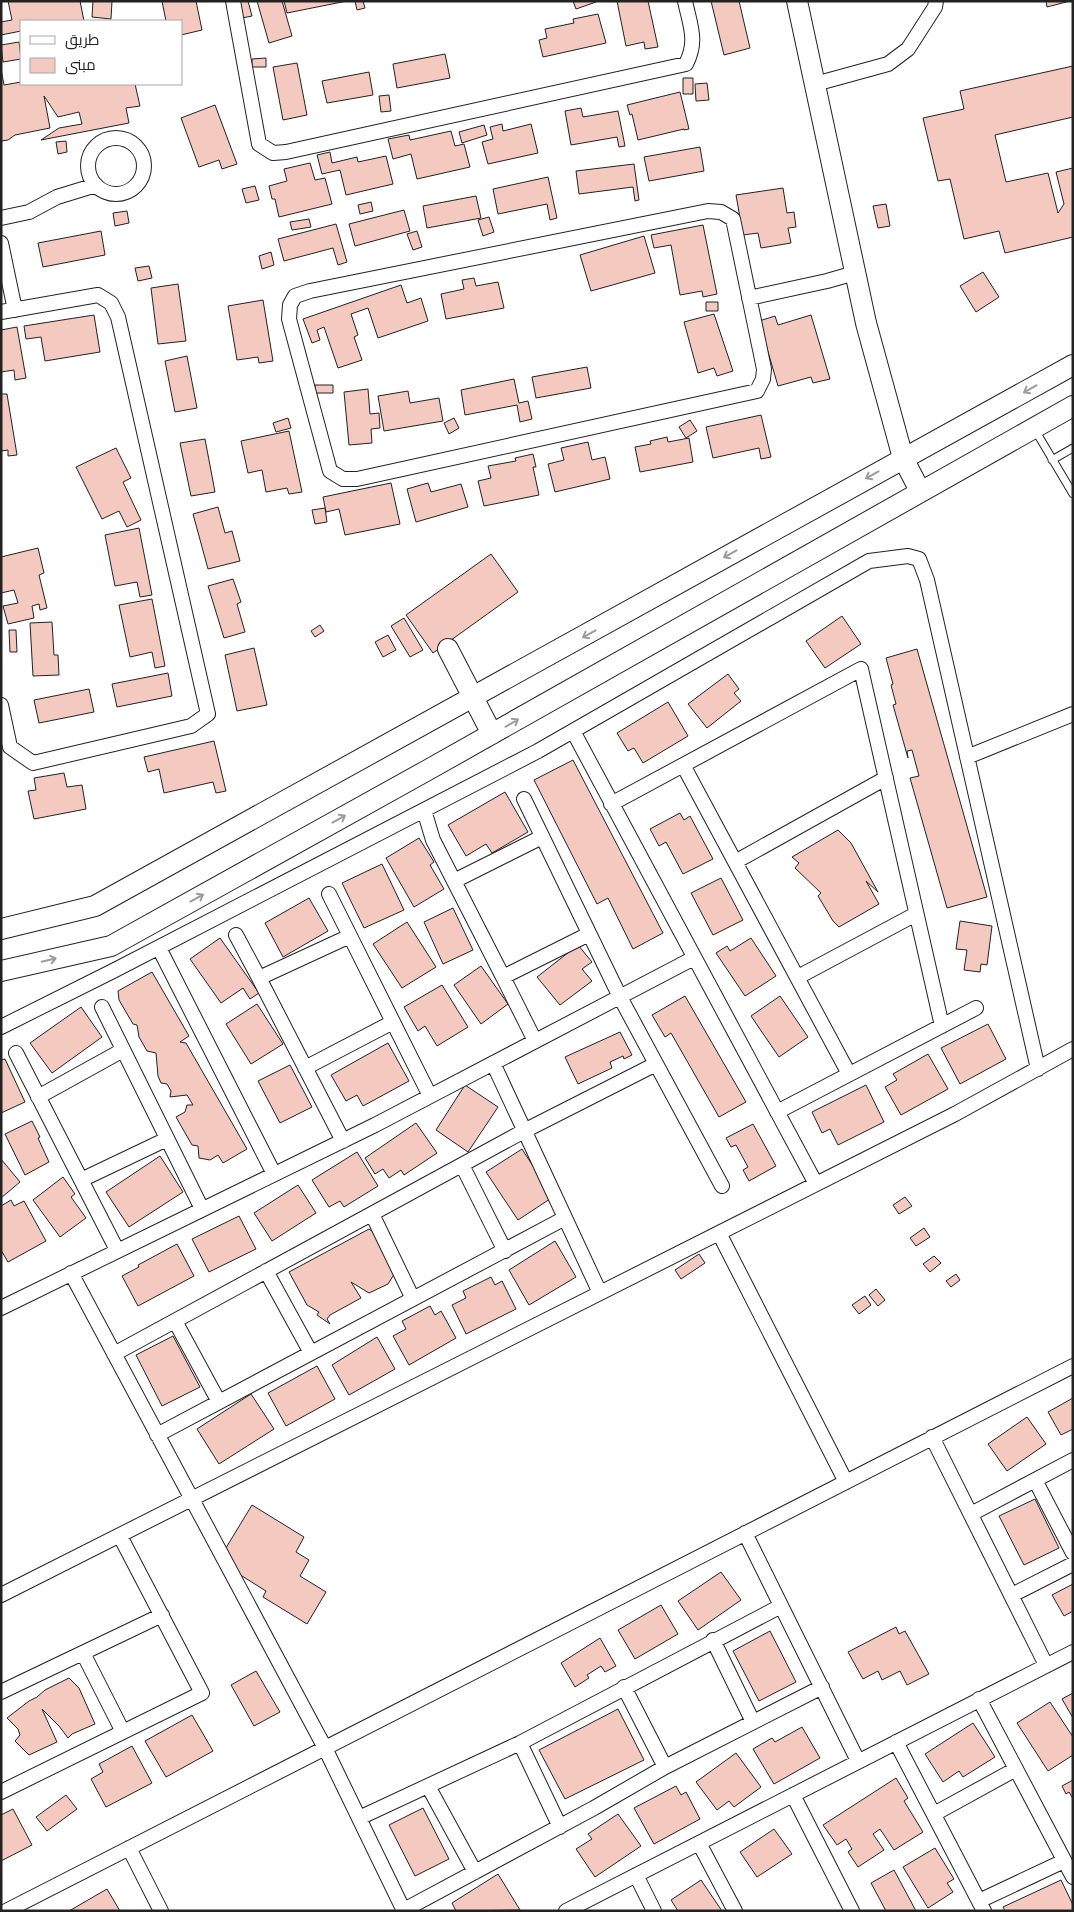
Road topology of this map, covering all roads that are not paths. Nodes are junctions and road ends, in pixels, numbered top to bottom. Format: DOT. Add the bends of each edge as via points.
graph roads {
  1 [pos="233,1"];
  2 [pos="685,1"];
  3 [pos="797,1"];
  4 [pos="936,1"];
  5 [pos="815,84"];
  6 [pos="96,185"];
  7 [pos="1,218"];
  8 [pos="1,243"];
  9 [pos="855,273"];
  10 [pos="749,298"];
  11 [pos="15,310"];
  12 [pos="1,312"];
  13 [pos="1073,365"];
  14 [pos="1073,406"];
  15 [pos="1034,428"];
  16 [pos="1073,448"];
  17 [pos="903,458"];
  18 [pos="1052,460"];
  19 [pos="920,492"];
  20 [pos="1073,494"];
  21 [pos="448,649"];
  22 [pos="473,698"];
  23 [pos="1,706"];
  24 [pos="1073,714"];
  25 [pos="573,731"];
  26 [pos="492,734"];
  27 [pos="967,757"];
  28 [pos="683,765"];
  29 [pos="886,778"];
  30 [pos="524,799"];
  31 [pos="612,804"];
  32 [pos="424,810"];
  33 [pos="542,836"];
  34 [pos="735,862"];
  35 [pos="454,881"];
  36 [pos="329,894"];
  37 [pos="916,914"];
  38 [pos="1,929"];
  39 [pos="589,934"];
  40 [pos="236,935"];
  41 [pos="350,936"];
  42 [pos="159,948"];
  43 [pos="694,958"];
  44 [pos="1,971"];
  45 [pos="503,977"];
  46 [pos="798,977"];
  47 [pos="259,978"];
  48 [pos="620,997"];
  49 [pos="102,1007"];
  50 [pos="976,1008"];
  51 [pos="523,1017"];
  52 [pos="393,1022"];
  53 [pos="942,1026"];
  54 [pos="1,1027"];
  55 [pos="550,1034"];
  56 [pos="536,1041"];
  57 [pos="1073,1049"];
  58 [pos="123,1050"];
  59 [pos="16,1053"];
  60 [pos="492,1064"];
  61 [pos="656,1064"];
  62 [pos="305,1068"];
  63 [pos="1038,1069"];
  64 [pos="849,1074"];
  65 [pos="38,1096"];
  66 [pos="430,1096"];
  67 [pos="777,1112"];
  68 [pos="524,1131"];
  69 [pos="167,1139"];
  70 [pos="343,1141"];
  71 [pos="462,1165"];
  72 [pos="274,1174"];
  73 [pos="81,1180"];
  74 [pos="816,1184"];
  75 [pos="722,1186"];
  76 [pos="202,1209"];
  77 [pos="372,1214"];
  78 [pos="565,1218"];
  79 [pos="719,1233"];
  80 [pos="117,1250"];
  81 [pos="504,1251"];
  82 [pos="266,1271"];
  83 [pos="71,1273"];
  84 [pos="600,1293"];
  85 [pos="413,1299"];
  86 [pos="2,1305"];
  87 [pos="175,1321"];
  88 [pos="311,1353"];
  89 [pos="114,1354"];
  90 [pos="1073,1366"];
  91 [pos="220,1402"];
  92 [pos="157,1435"];
  93 [pos="932,1437"];
  94 [pos="1073,1460"];
  95 [pos="1035,1480"];
  96 [pos="846,1482"];
  97 [pos="192,1499"];
  98 [pos="971,1514"];
  99 [pos="745,1533"];
  100 [pos="120,1536"];
  101 [pos="1073,1553"];
  102 [pos="1073,1564"];
  103 [pos="2,1592"];
  104 [pos="1012,1595"];
  105 [pos="781,1606"];
  106 [pos="162,1615"];
  107 [pos="713,1640"];
  108 [pos="1073,1652"];
  109 [pos="83,1653"];
  110 [pos="1046,1665"];
  111 [pos="624,1686"];
  112 [pos="822,1687"];
  113 [pos="1,1692"];
  114 [pos="980,1699"];
  115 [pos="753,1722"];
  116 [pos="123,1732"];
  117 [pos="520,1742"];
  118 [pos="896,1742"];
  119 [pos="325,1748"];
  120 [pos="858,1761"];
  121 [pos="665,1767"];
  122 [pos="1016,1769"];
  123 [pos="428,1786"];
  124 [pos="1,1792"];
  125 [pos="793,1795"];
  126 [pos="934,1814"];
  127 [pos="359,1818"];
  128 [pos="560,1827"];
  129 [pos="699,1842"];
  130 [pos="129,1848"];
  131 [pos="1064,1861"];
  132 [pos="475,1872"];
  133 [pos="636,1875"];
  134 [pos="1073,1877"];
  135 [pos="982,1906"];
  136 [pos="404,1910"];
  137 [pos="567,1910"];
  138 [pos="6,1911"];
  139 [pos="161,1911"];
  140 [pos="654,1911"];
  141 [pos="735,1911"];
  142 [pos="852,1911"];
  1 -- 2 [label="street" via="259,144 273,153 686,64 693,42"];
  3 -- 5 [label="street"];
  4 -- 5 [label="street" via="908,49 888,64"];
  5 -- 9 [label="street"];
  6 -- 6 [label="street" via="114,193 132,189 139,182 144,164 136,146 112,138 96,146 88,162"];
  6 -- 7 [label="street" via="57,197 29,212"];
  8 -- 11 [label="street"];
  9 -- 10 [label="street"];
  9 -- 17 [label="street"];
  10 -- 10 [label="street" via="764,369 757,390 357,479 344,479 330,470 289,319 290,305 295,296 310,291 708,211 721,212 733,219"];
  11 -- 12 [label="street"];
  11 -- 23 [label="street" via="98,295 111,303 118,317 208,714 191,726 33,763 10,747"];
  13 -- 17 [label="street, one-way"];
  14 -- 15 [label="street"];
  15 -- 18 [label="lane"];
  15 -- 19 [label="street"];
  16 -- 18 [label="lane"];
  17 -- 19 [label="street"];
  17 -- 22 [label="street, one-way"];
  18 -- 20 [label="lane"];
  26 -- 19 [label="street, one-way"];
  21 -- 22 [label="street"];
  22 -- 26 [label="street"];
  22 -- 38 [label="street" via="95,906"];
  24 -- 27 [label="street"];
  25 -- 27 [label="street" via="868,561 908,556 919,559 927,580"];
  25 -- 31 [label="street"];
  25 -- 32 [label="street"];
  44 -- 26 [label="street, one-way" via="111,946"];
  27 -- 63 [label="street"];
  28 -- 29 [label="street" via="861,669"];
  28 -- 31 [label="street"];
  28 -- 34 [label="street"];
  29 -- 34 [label="street"];
  29 -- 37 [label="street"];
  30 -- 33 [label="street"];
  31 -- 43 [label="street"];
  32 -- 35 [label="street" via="433,840"];
  32 -- 42 [label="street"];
  33 -- 35 [label="street"];
  33 -- 39 [label="street"];
  34 -- 46 [label="street"];
  35 -- 45 [label="street"];
  36 -- 41 [label="street"];
  37 -- 46 [label="street"];
  37 -- 53 [label="street"];
  39 -- 45 [label="street"];
  39 -- 48 [label="street"];
  40 -- 47 [label="street"];
  41 -- 47 [label="street"];
  41 -- 52 [label="street"];
  42 -- 54 [label="street"];
  42 -- 72 [label="street"];
  43 -- 48 [label="street"];
  43 -- 67 [label="street"];
  45 -- 51 [label="street"];
  46 -- 64 [label="street"];
  47 -- 62 [label="street"];
  48 -- 55 [label="street"];
  48 -- 61 [label="street"];
  49 -- 58 [label="street"];
  50 -- 53 [label="street"];
  51 -- 55 [label="street"];
  51 -- 56 [label="street"];
  52 -- 62 [label="street"];
  52 -- 66 [label="street"];
  53 -- 64 [label="street"];
  55 -- 56 [label="street"];
  56 -- 60 [label="street"];
  57 -- 63 [label="street"];
  58 -- 65 [label="street"];
  58 -- 69 [label="street"];
  59 -- 65 [label="street"];
  60 -- 66 [label="street"];
  60 -- 68 [label="street"];
  61 -- 68 [label="street"];
  61 -- 75 [label="street"];
  62 -- 70 [label="street"];
  63 -- 74 [label="street"];
  64 -- 67 [label="street"];
  65 -- 73 [label="street"];
  66 -- 70 [label="street"];
  67 -- 74 [label="street"];
  68 -- 71 [label="street"];
  68 -- 78 [label="street"];
  69 -- 73 [label="street"];
  69 -- 76 [label="street"];
  70 -- 72 [label="street"];
  71 -- 77 [label="street"];
  71 -- 81 [label="street"];
  72 -- 76 [label="street"];
  73 -- 80 [label="street"];
  74 -- 79 [label="street"];
  76 -- 80 [label="street"];
  77 -- 82 [label="street"];
  77 -- 85 [label="street"];
  78 -- 81 [label="street"];
  78 -- 84 [label="street"];
  79 -- 84 [label="street"];
  79 -- 96 [label="street"];
  80 -- 83 [label="street"];
  81 -- 85 [label="street"];
  82 -- 87 [label="street"];
  82 -- 88 [label="street"];
  83 -- 86 [label="street"];
  83 -- 89 [label="street"];
  84 -- 97 [label="street"];
  85 -- 88 [label="street"];
  87 -- 89 [label="street"];
  87 -- 91 [label="street"];
  88 -- 91 [label="street"];
  89 -- 92 [label="street"];
  90 -- 93 [label="street"];
  91 -- 92 [label="street"];
  92 -- 97 [label="street"];
  93 -- 96 [label="street"];
  93 -- 98 [label="street"];
  94 -- 95 [label="street"];
  95 -- 98 [label="street"];
  95 -- 101 [label="street"];
  96 -- 99 [label="street"];
  97 -- 100 [label="street"];
  97 -- 119 [label="street"];
  98 -- 104 [label="street"];
  99 -- 105 [label="street"];
  99 -- 119 [label="street"];
  100 -- 103 [label="street"];
  100 -- 106 [label="street"];
  102 -- 104 [label="street"];
  104 -- 110 [label="street"];
  105 -- 107 [label="street"];
  105 -- 112 [label="street"];
  106 -- 109 [label="street"];
  106 -- 116 [label="street" via="202,1693"];
  107 -- 111 [label="street"];
  107 -- 115 [label="street"];
  108 -- 110 [label="street"];
  109 -- 113 [label="street"];
  109 -- 116 [label="street"];
  110 -- 114 [label="street"];
  111 -- 117 [label="street"];
  111 -- 121 [label="street"];
  112 -- 115 [label="street"];
  112 -- 120 [label="street"];
  114 -- 118 [label="street"];
  114 -- 122 [label="street"];
  115 -- 121 [label="street"];
  116 -- 124 [label="street"];
  117 -- 123 [label="street"];
  117 -- 128 [label="street"];
  118 -- 120 [label="street"];
  118 -- 126 [label="street"];
  119 -- 127 [label="street"];
  119 -- 130 [label="street"];
  120 -- 125 [label="street"];
  121 -- 128 [label="street"];
  122 -- 126 [label="street"];
  122 -- 131 [label="street"];
  123 -- 127 [label="street"];
  123 -- 132 [label="street"];
  125 -- 129 [label="street"];
  125 -- 142 [label="street"];
  126 -- 135 [label="street"];
  127 -- 136 [label="street"];
  128 -- 132 [label="street"];
  129 -- 133 [label="street"];
  129 -- 141 [label="street"];
  130 -- 138 [label="street"];
  130 -- 139 [label="street"];
  131 -- 134 [label="street"];
  131 -- 135 [label="street"];
  132 -- 136 [label="street"];
  133 -- 137 [label="street"];
  133 -- 140 [label="street"];
}
